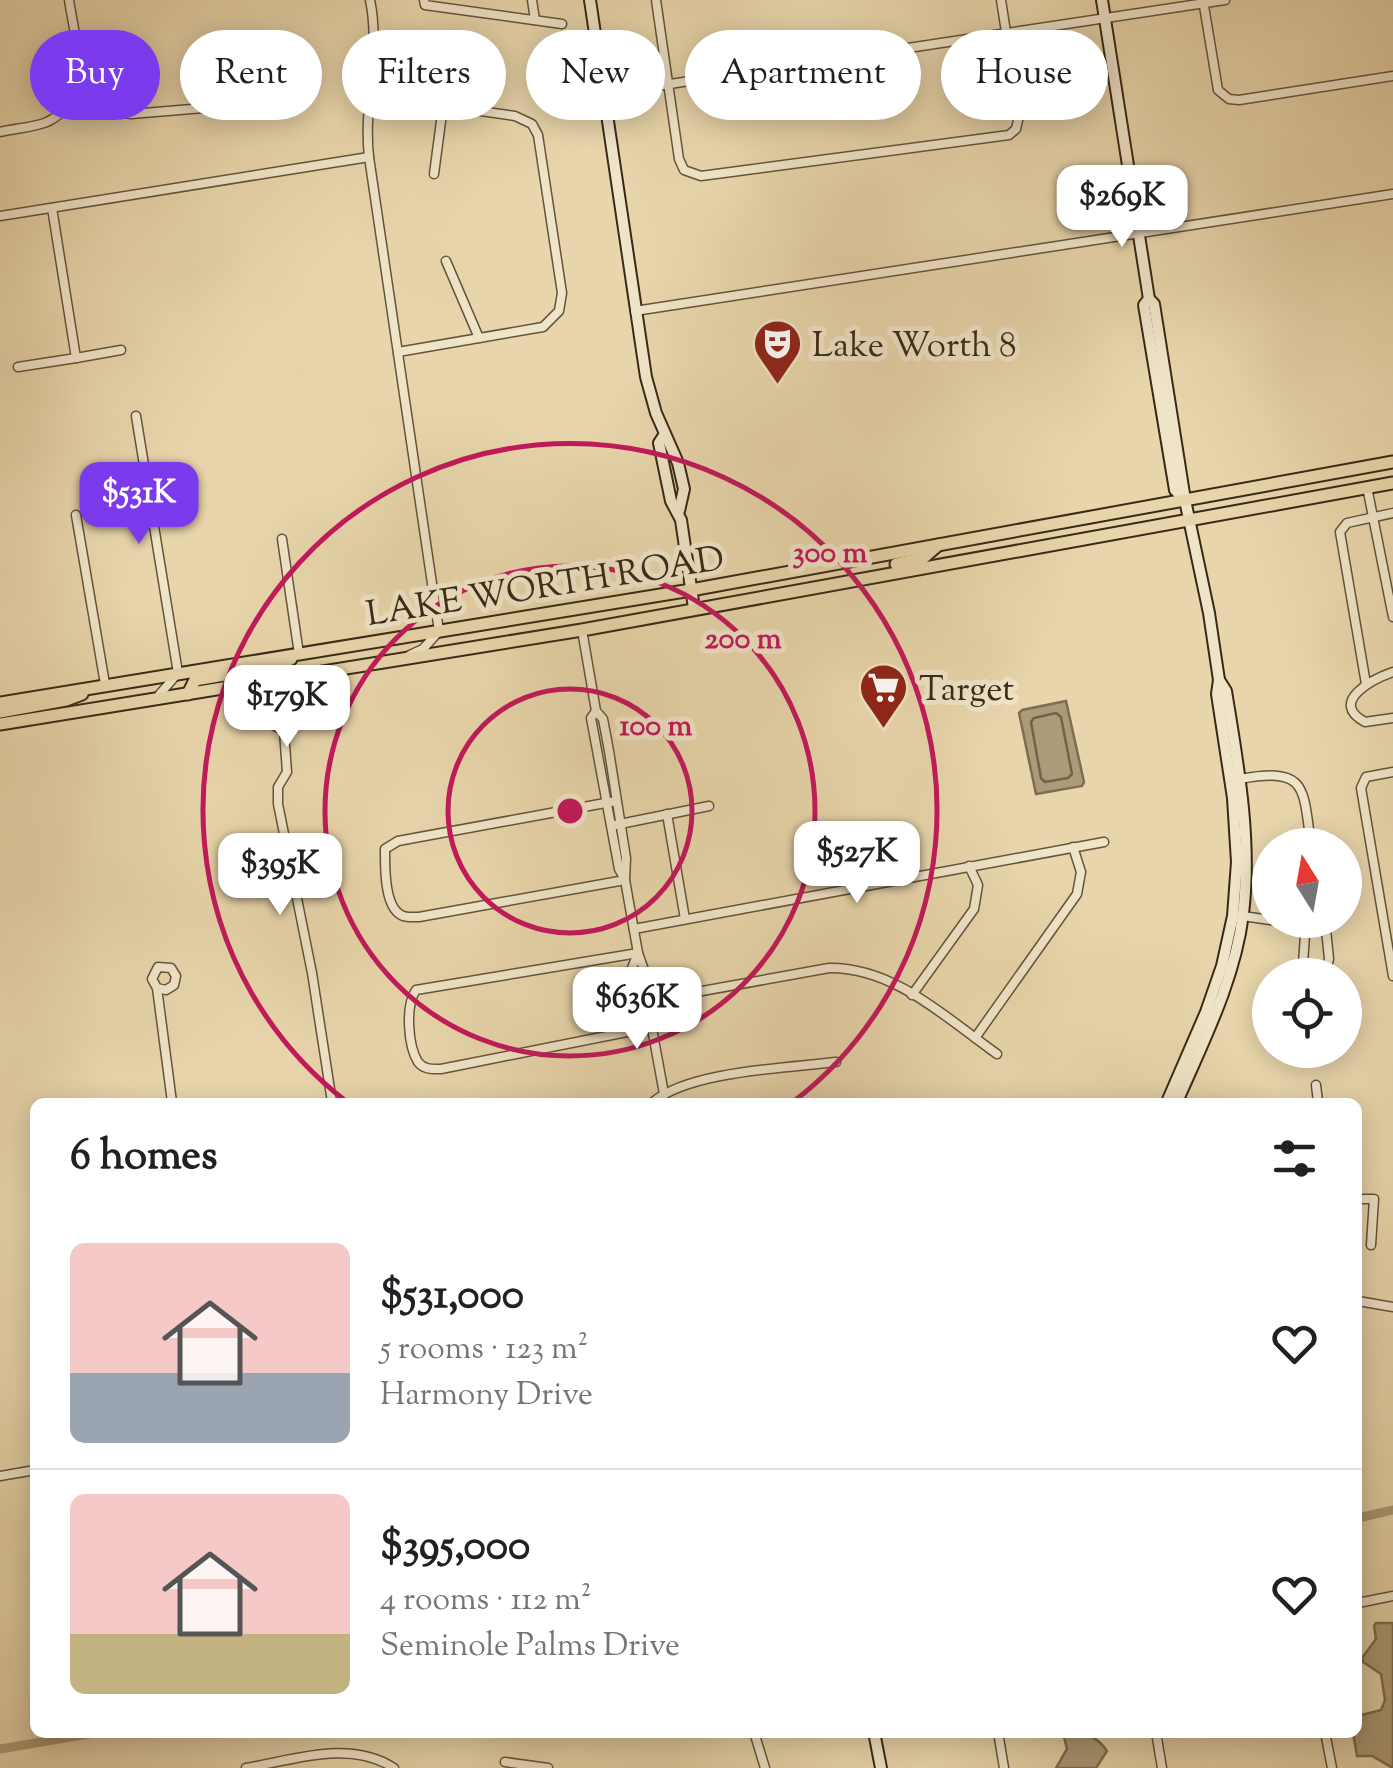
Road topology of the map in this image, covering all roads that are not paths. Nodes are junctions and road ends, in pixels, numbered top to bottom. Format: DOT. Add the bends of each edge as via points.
graph roads {
  1 [pos="69,0"];
  2 [pos="370,0"];
  3 [pos="532,0"];
  4 [pos="590,0"];
  5 [pos="656,0"];
  6 [pos="1001,0"];
  7 [pos="1102,0"];
  8 [pos="1226,0"];
  9 [pos="425,2"];
  10 [pos="1203,2"];
  11 [pos="1105,18"];
  12 [pos="535,20"];
  13 [pos="562,24"];
  14 [pos="73,30"];
  15 [pos="375,30"];
  16 [pos="594,30"];
  17 [pos="1005,30"];
  18 [pos="1031,30"];
  19 [pos="941,44"];
  20 [pos="1393,76"];
  21 [pos="665,84"];
  22 [pos="668,84"];
  23 [pos="506,115"];
  24 [pos="50,120"];
  25 [pos="368,120"];
  26 [pos="442,120"];
  27 [pos="608,120"];
  28 [pos="1018,120"];
  29 [pos="0,132"];
  30 [pos="369,157"];
  31 [pos="434,174"];
  32 [pos="1393,194"];
  33 [pos="52,208"];
  34 [pos="0,216"];
  35 [pos="1139,232"];
  36 [pos="446,261"];
  37 [pos="635,311"];
  38 [pos="479,338"];
  39 [pos="121,350"];
  40 [pos="398,352"];
  41 [pos="76,358"];
  42 [pos="18,367"];
  43 [pos="136,416"];
  44 [pos="1393,462"];
  45 [pos="1393,483"];
  46 [pos="1367,487"];
  47 [pos="1185,500"];
  48 [pos="1393,513"];
  49 [pos="76,516"];
  50 [pos="1372,516"];
  51 [pos="1190,519"];
  52 [pos="1031,528"];
  53 [pos="282,539"];
  54 [pos="938,545"];
  55 [pos="940,564"];
  56 [pos="830,584"];
  57 [pos="691,590"];
  58 [pos="694,608"];
  59 [pos="1393,617"];
  60 [pos="582,630"];
  61 [pos="439,631"];
  62 [pos="298,654"];
  63 [pos="400,660"];
  64 [pos="1393,672"];
  65 [pos="178,673"];
  66 [pos="297,677"];
  67 [pos="1219,680"];
  68 [pos="262,682"];
  69 [pos="105,684"];
  70 [pos="1366,684"];
  71 [pos="188,694"];
  72 [pos="153,700"];
  73 [pos="0,703"];
  74 [pos="0,712"];
  75 [pos="1393,718"];
  76 [pos="0,724"];
  77 [pos="284,731"];
  78 [pos="1393,772"];
  79 [pos="1240,778"];
  80 [pos="611,803"];
  81 [pos="709,806"];
  82 [pos="667,814"];
  83 [pos="615,825"];
  84 [pos="1308,828"];
  85 [pos="1104,842"];
  86 [pos="1073,847"];
  87 [pos="968,866"];
  88 [pos="625,880"];
  89 [pos="1242,916"];
  90 [pos="1252,917"];
  91 [pos="685,919"];
  92 [pos="634,929"];
  93 [pos="1305,938"];
  94 [pos="1327,938"];
  95 [pos="638,953"];
  96 [pos="1393,976"];
  97 [pos="157,988"];
  98 [pos="912,996"];
  99 [pos="647,1001"];
  100 [pos="652,1027"];
  101 [pos="975,1038"];
  102 [pos="997,1054"];
  103 [pos="836,1062"];
  104 [pos="1316,1085"];
  105 [pos="171,1098"];
  106 [pos="331,1098"];
  107 [pos="663,1098"];
  108 [pos="1169,1098"];
  109 [pos="1179,1098"];
  110 [pos="1318,1098"];
  111 [pos="1362,1199"];
  112 [pos="1371,1245"];
  113 [pos="1362,1302"];
  114 [pos="1393,1307"];
  115 [pos="30,1471"];
  116 [pos="0,1476"];
  117 [pos="1393,1596"];
  118 [pos="1362,1602"];
  119 [pos="756,1738"];
  120 [pos="875,1738"];
  121 [pos="999,1738"];
  122 [pos="1157,1738"];
  123 [pos="1327,1738"];
  124 [pos="506,1762"];
  125 [pos="246,1768"];
  126 [pos="394,1768"];
  127 [pos="548,1768"];
  128 [pos="765,1768"];
  129 [pos="881,1768"];
  130 [pos="1004,1768"];
  131 [pos="1162,1768"];
  132 [pos="1332,1768"];
  1 -- 14 [label="street"];
  2 -- 15 [label="street"];
  3 -- 12 [label="street"];
  4 -- 16 [label="street"];
  5 -- 22 [label="street"];
  6 -- 17 [label="street"];
  7 -- 11 [label="street"];
  8 -- 10 [label="street"];
  9 -- 12 [label="street"];
  10 -- 11 [label="street"];
  10 -- 20 [label="street" via="1221,94 1238,100"];
  11 -- 18 [label="street"];
  11 -- 35 [label="street"];
  12 -- 13 [label="street"];
  19 -- 22 [label="street"];
  21 -- 22 [label="street"];
  22 -- 28 [label="street" via="679,159 684,170 701,176 1002,138 1016,130"];
  23 -- 38 [label="street" via="536,129 560,311 543,327"];
  24 -- 29 [label="street"];
  25 -- 30 [label="street"];
  26 -- 31 [label="street"];
  27 -- 37 [label="street"];
  30 -- 33 [label="street"];
  30 -- 40 [label="street"];
  32 -- 35 [label="street"];
  33 -- 34 [label="street"];
  33 -- 41 [label="street"];
  35 -- 37 [label="street"];
  35 -- 47 [label="street" via="1174,488"];
  36 -- 38 [label="street"];
  37 -- 57 [label="street" via="646,377 684,488 678,511"];
  38 -- 40 [label="street"];
  39 -- 41 [label="street"];
  40 -- 61 [label="street"];
  41 -- 42 [label="street"];
  43 -- 65 [label="street"];
  44 -- 47 [label="main road, LAKE WORTH ROAD"];
  45 -- 46 [label="main road, LAKE WORTH ROAD"];
  46 -- 50 [label="street"];
  46 -- 51 [label="main road, LAKE WORTH ROAD"];
  47 -- 51 [label="street"];
  47 -- 52 [label="main road, LAKE WORTH ROAD"];
  48 -- 50 [label="street"];
  49 -- 69 [label="street"];
  50 -- 59 [label="street"];
  50 -- 70 [label="street" via="1340,532"];
  51 -- 55 [label="main road, LAKE WORTH ROAD"];
  51 -- 67 [label="street"];
  52 -- 54 [label="main road, LAKE WORTH ROAD"];
  52 -- 55 [label="main road" via="1016,538 957,548"];
  53 -- 62 [label="street"];
  54 -- 56 [label="main road" via="923,558"];
  54 -- 57 [label="main road, LAKE WORTH ROAD"];
  55 -- 56 [label="main road, LAKE WORTH ROAD"];
  56 -- 58 [label="main road, LAKE WORTH ROAD"];
  57 -- 58 [label="street"];
  57 -- 61 [label="main road, LAKE WORTH ROAD"];
  58 -- 60 [label="main road, LAKE WORTH ROAD"];
  60 -- 63 [label="main road, LAKE WORTH ROAD"];
  60 -- 80 [label="street" via="603,719"];
  61 -- 62 [label="main road, LAKE WORTH ROAD"];
  61 -- 63 [label="street"];
  62 -- 65 [label="main road, LAKE WORTH ROAD"];
  62 -- 71 [label="main road" via="278,666 195,680"];
  63 -- 66 [label="main road, LAKE WORTH ROAD"];
  64 -- 70 [label="street"];
  65 -- 69 [label="main road, LAKE WORTH ROAD"];
  65 -- 72 [label="street"];
  66 -- 68 [label="main road, LAKE WORTH ROAD"];
  66 -- 77 [label="street" via="296,718"];
  67 -- 79 [label="street"];
  67 -- 108 [label="street" via="1236,828 1233,916 1206,1012"];
  68 -- 71 [label="main road, LAKE WORTH ROAD"];
  68 -- 77 [label="street" via="270,723"];
  69 -- 73 [label="main road, LAKE WORTH ROAD"];
  69 -- 74 [label="main road" via="66,700"];
  70 -- 75 [label="street" via="1353,699 1355,715 1365,722"];
  71 -- 72 [label="main road, LAKE WORTH ROAD"];
  72 -- 76 [label="main road, LAKE WORTH ROAD"];
  77 -- 106 [label="street" via="287,772 278,804"];
  78 -- 96 [label="street" via="1366,777 1361,788"];
  79 -- 84 [label="street" via="1276,772 1293,780"];
  79 -- 89 [label="street"];
  80 -- 83 [label="street"];
  80 -- 88 [label="street" via="398,840 385,849 391,905 419,918"];
  81 -- 82 [label="street"];
  82 -- 83 [label="street"];
  82 -- 91 [label="street"];
  83 -- 88 [label="street"];
  85 -- 86 [label="street"];
  86 -- 87 [label="street"];
  86 -- 101 [label="street" via="1082,872 1076,894"];
  87 -- 91 [label="street"];
  87 -- 98 [label="street" via="978,884 974,910"];
  88 -- 92 [label="street"];
  89 -- 90 [label="street"];
  89 -- 109 [label="street" via="1215,1016"];
  91 -- 92 [label="street"];
  92 -- 95 [label="street"];
  93 -- 94 [label="street" via="1303,964 1317,975 1326,971"];
  95 -- 99 [label="street" via="632,968"];
  95 -- 100 [label="street" via="416,990 406,1010 418,1062 426,1069"];
  97 -- 105 [label="street"];
  98 -- 99 [label="street" via="884,978 834,968"];
  98 -- 101 [label="street"];
  99 -- 100 [label="street"];
  100 -- 107 [label="street"];
  101 -- 102 [label="street"];
  103 -- 107 [label="street" via="727,1075"];
  104 -- 110 [label="street"];
  111 -- 112 [label="street" via="1374,1199"];
  113 -- 114 [label="street"];
  115 -- 116 [label="street"];
  117 -- 118 [label="street"];
  119 -- 128 [label="street"];
  120 -- 129 [label="street"];
  121 -- 130 [label="street"];
  122 -- 131 [label="street"];
  123 -- 132 [label="street"];
  124 -- 127 [label="street"];
  125 -- 126 [label="street" via="350,1752"];
}
